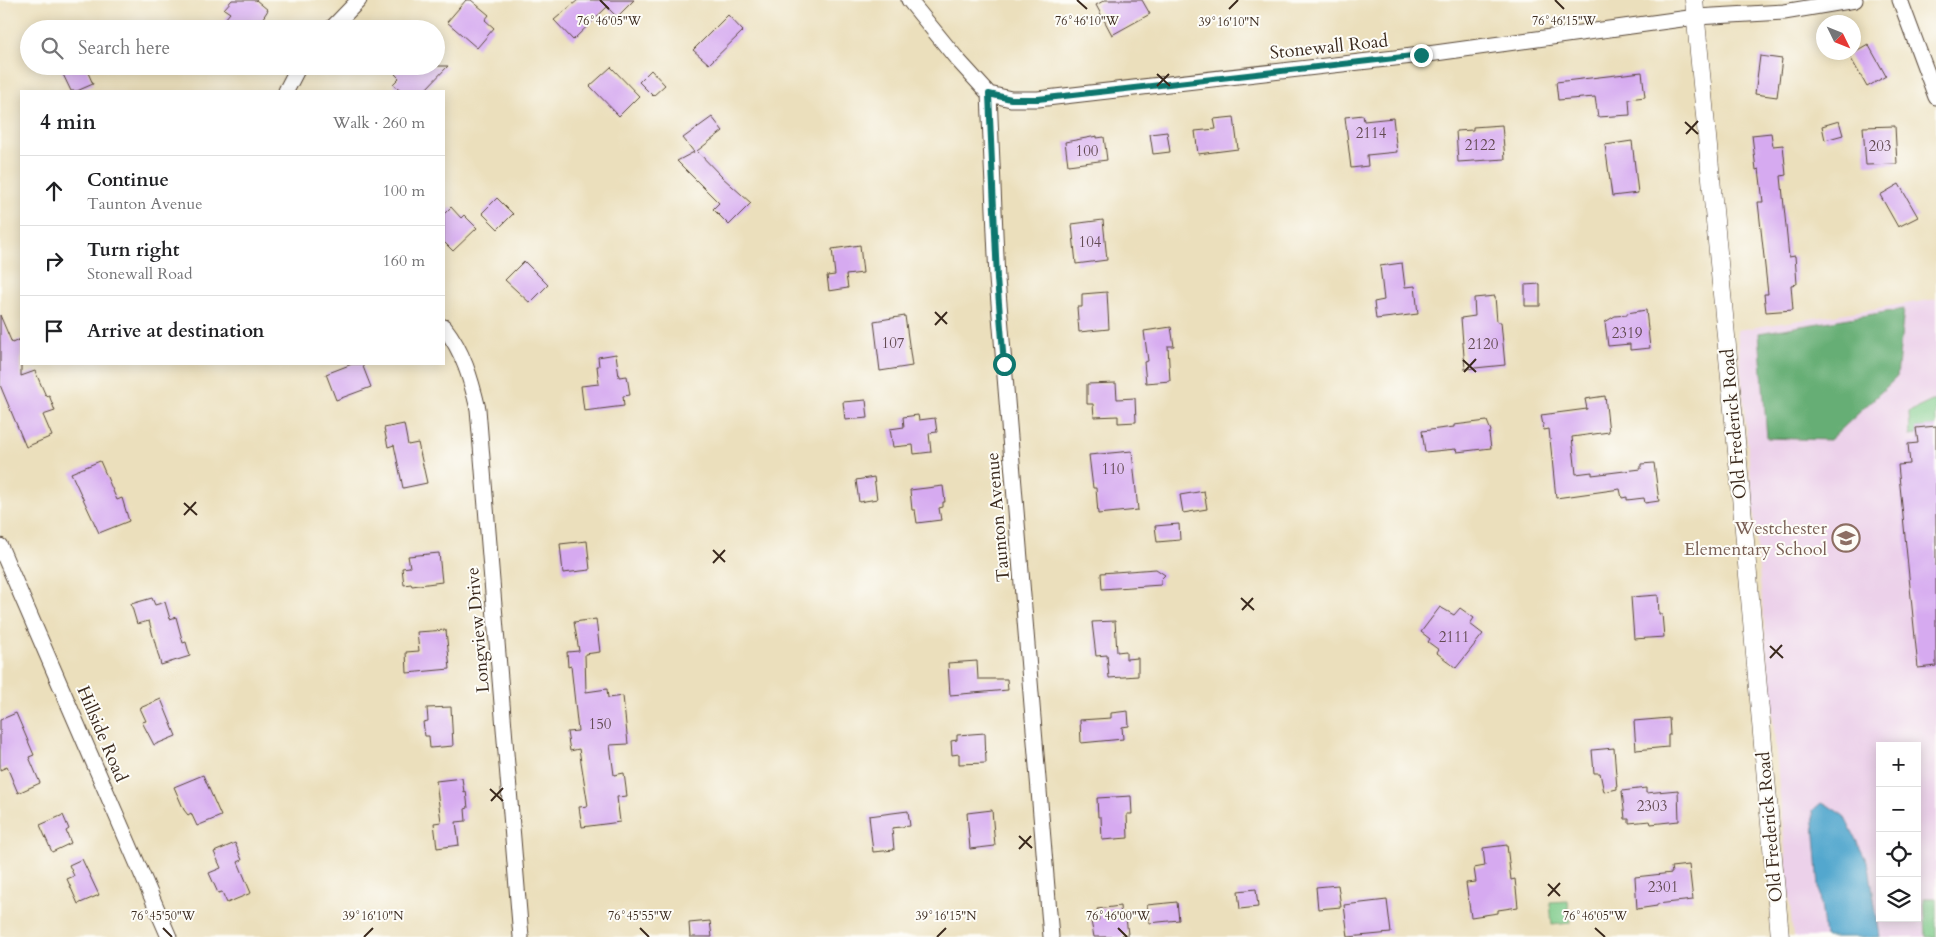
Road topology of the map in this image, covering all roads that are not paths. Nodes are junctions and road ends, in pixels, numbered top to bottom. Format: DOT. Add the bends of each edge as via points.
graph roads {
  1 [pos="359,0"];
  2 [pos="909,0"];
  3 [pos="1855,0"];
  4 [pos="1900,0"];
  5 [pos="1695,9"];
  6 [pos="340,20"];
  7 [pos="294,75"];
  8 [pos="287,90"];
  9 [pos="989,94"];
  10 [pos="1936,97"];
  11 [pos="445,329"];
  12 [pos="0,546"];
  13 [pos="169,937"];
  14 [pos="521,937"];
  15 [pos="1051,937"];
  16 [pos="1780,937"];
  1 -- 6 [label="street"];
  2 -- 9 [label="street"];
  3 -- 5 [label="street, Stonewall Road" via="1784,12"];
  4 -- 10 [label="street"];
  5 -- 9 [label="street, Stonewall Road" via="1421,55 1038,99 1011,99"];
  5 -- 16 [label="street, Old Frederick Road"];
  7 -- 8 [label="street"];
  9 -- 15 [label="street, Taunton Avenue" via="997,279"];
  11 -- 14 [label="street, Longview Drive" via="471,378 478,408"];
  12 -- 13 [label="street, Hillside Road"];
}
